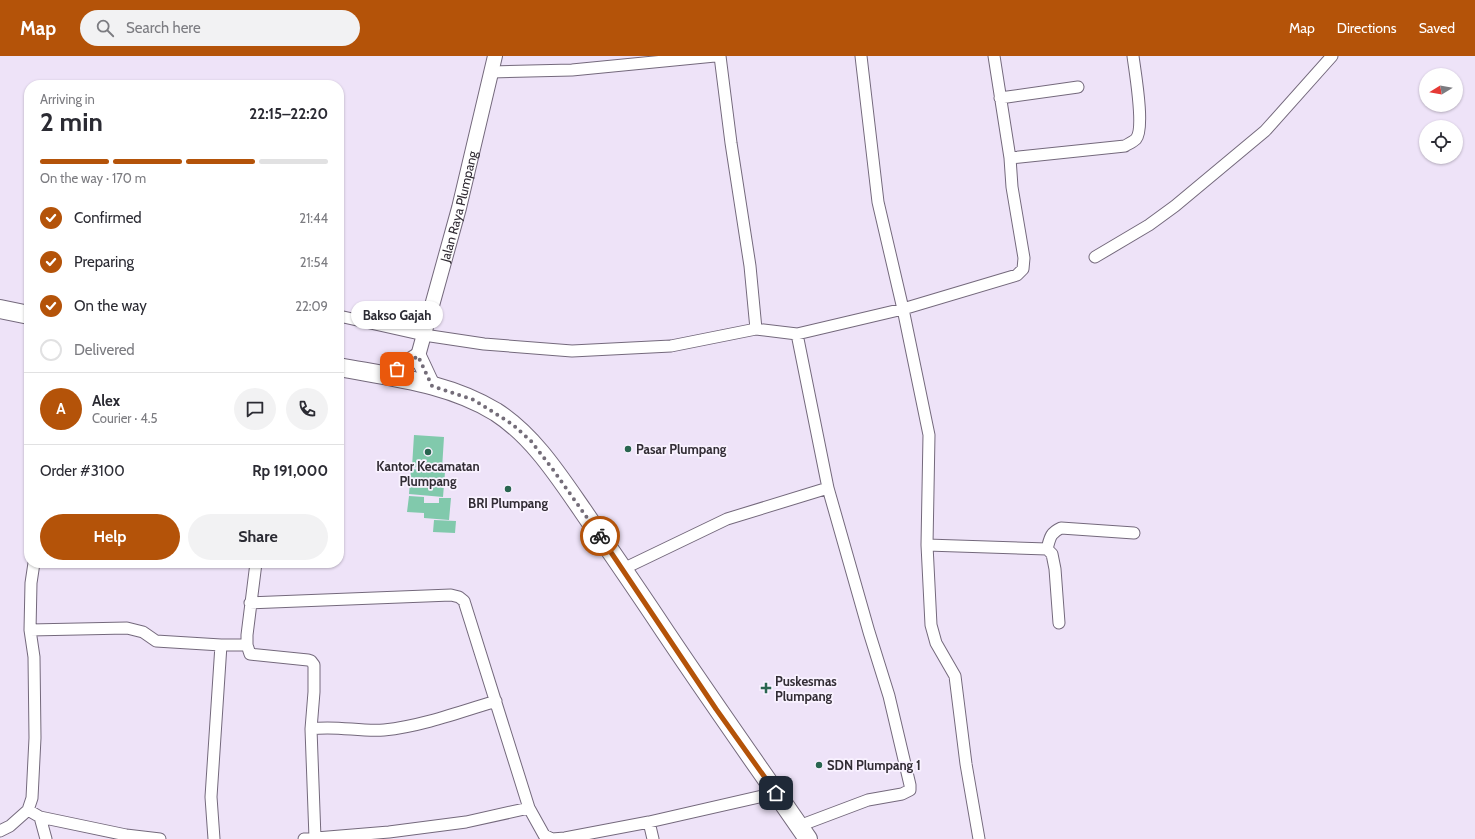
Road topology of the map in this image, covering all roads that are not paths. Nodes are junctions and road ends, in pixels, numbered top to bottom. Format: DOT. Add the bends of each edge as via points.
graph roads {
  1 [pos="495,56"];
  2 [pos="715,56"];
  3 [pos="720,56"];
  4 [pos="861,56"];
  5 [pos="994,56"];
  6 [pos="1133,56"];
  7 [pos="1332,56"];
  8 [pos="491,72"];
  9 [pos="1078,87"];
  10 [pos="1000,98"];
  11 [pos="1010,158"];
  12 [pos="1095,257"];
  13 [pos="0,309"];
  14 [pos="903,309"];
  15 [pos="24,314"];
  16 [pos="344,317"];
  17 [pos="756,329"];
  18 [pos="797,334"];
  19 [pos="424,336"];
  20 [pos="418,356"];
  21 [pos="344,368"];
  22 [pos="386,376"];
  23 [pos="432,386"];
  24 [pos="828,488"];
  25 [pos="1134,533"];
  26 [pos="927,545"];
  27 [pos="1047,549"];
  28 [pos="33,568"];
  29 [pos="255,568"];
  30 [pos="623,569"];
  31 [pos="250,603"];
  32 [pos="1059,623"];
  33 [pos="30,630"];
  34 [pos="221,645"];
  35 [pos="247,645"];
  36 [pos="496,700"];
  37 [pos="311,729"];
  38 [pos="776,793"];
  39 [pos="529,808"];
  40 [pos="28,810"];
  41 [pos="40,817"];
  42 [pos="649,822"];
  43 [pos="0,831"];
  44 [pos="803,832"];
  45 [pos="390,835"];
  46 [pos="309,838"];
  47 [pos="46,839"];
  48 [pos="160,839"];
  49 [pos="214,839"];
  50 [pos="653,839"];
  51 [pos="979,839"];
  1 -- 8 [label="street, Jalan Raya Plumpang"];
  2 -- 8 [label="street" via="572,70"];
  3 -- 17 [label="street" via="750,266"];
  4 -- 14 [label="street" via="878,202"];
  5 -- 10 [label="street"];
  6 -- 11 [label="street" via="1140,120 1140,132 1135,140 1125,146"];
  7 -- 12 [label="street" via="1264,131 1175,206 1149,225"];
  8 -- 19 [label="street, Jalan Raya Plumpang" via="459,208"];
  9 -- 10 [label="street"];
  10 -- 11 [label="street"];
  11 -- 14 [label="street" via="1012,187 1024,258 1023,269 1017,275"];
  13 -- 15 [label="main road"];
  14 -- 18 [label="street"];
  14 -- 26 [label="street" via="929,435"];
  16 -- 19 [label="street"];
  17 -- 18 [label="street"];
  17 -- 19 [label="street" via="671,346 572,351"];
  18 -- 24 [label="street"];
  19 -- 20 [label="street, Jalan Raya Plumpang"];
  20 -- 22 [label="main road"];
  20 -- 23 [label="main road"];
  21 -- 22 [label="main road"];
  22 -- 23 [label="main road"];
  23 -- 30 [label="main road" via="474,400 512,424 531,441"];
  24 -- 30 [label="street" via="727,519"];
  24 -- 44 [label="street" via="890,696 910,790 902,794 868,800"];
  25 -- 27 [label="street" via="1061,528 1052,534"];
  26 -- 27 [label="street"];
  26 -- 51 [label="street" via="930,625 936,643 955,676"];
  27 -- 32 [label="street" via="1052,554 1055,570"];
  28 -- 33 [label="street"];
  29 -- 31 [label="street"];
  30 -- 38 [label="main road" via="716,709"];
  31 -- 35 [label="street"];
  31 -- 36 [label="street" via="451,595 460,597 464,601"];
  33 -- 34 [label="street" via="127,628 143,632 156,641"];
  33 -- 40 [label="street" via="34,657 35,738 32,798"];
  34 -- 35 [label="street"];
  34 -- 49 [label="street" via="211,797"];
  35 -- 37 [label="street" via="251,655 313,662"];
  36 -- 37 [label="street" via="419,724 383,730 323,727"];
  36 -- 39 [label="street"];
  37 -- 46 [label="street"];
  38 -- 42 [label="street"];
  38 -- 44 [label="main road"];
  39 -- 42 [label="street" via="544,835 552,839"];
  39 -- 45 [label="street"];
  40 -- 41 [label="street"];
  40 -- 43 [label="street"];
  41 -- 47 [label="street"];
  41 -- 48 [label="street" via="126,835"];
  42 -- 50 [label="street"];
  45 -- 46 [label="street"];
}
